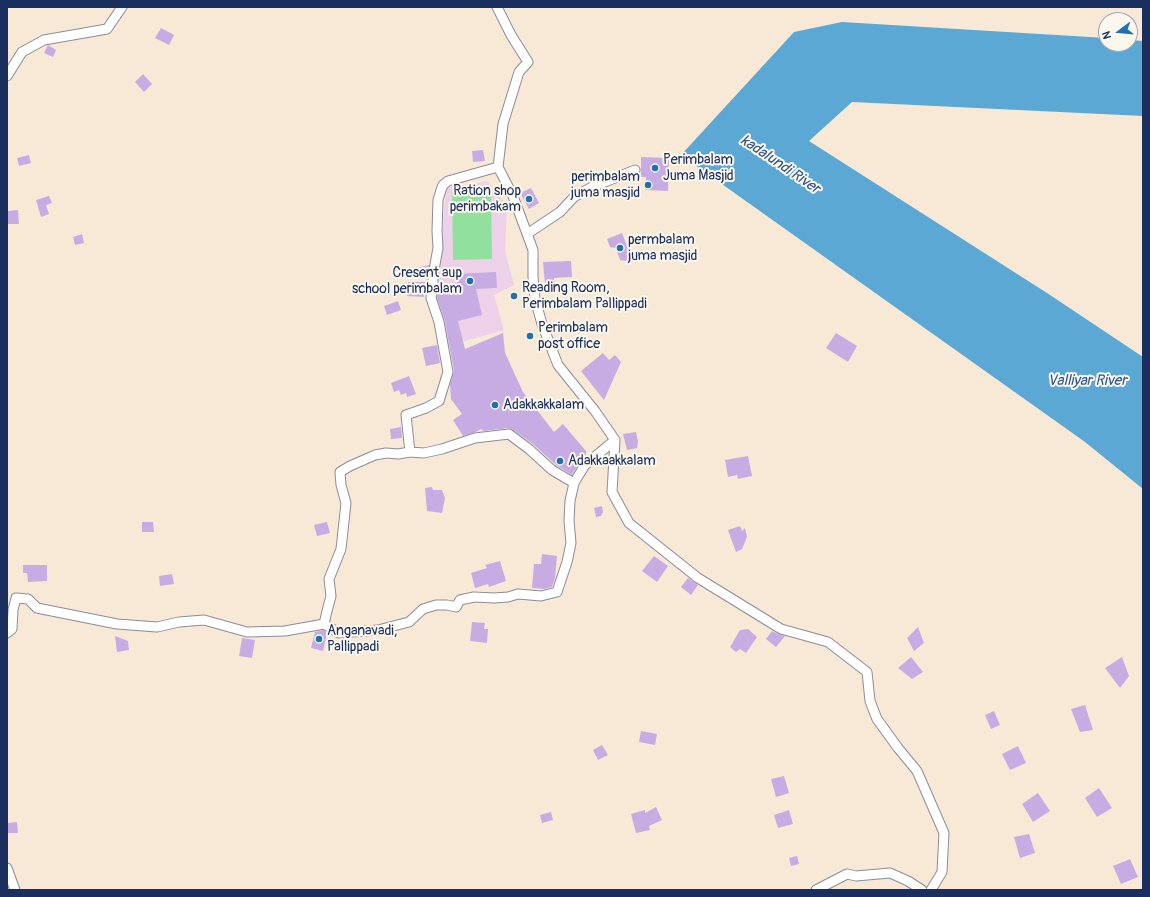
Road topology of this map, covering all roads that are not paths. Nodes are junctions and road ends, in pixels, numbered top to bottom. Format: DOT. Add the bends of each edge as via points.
graph roads {
  1 [pos="122,7"];
  2 [pos="497,7"];
  3 [pos="7,76"];
  4 [pos="498,167"];
  5 [pos="635,170"];
  6 [pos="527,234"];
  7 [pos="615,440"];
  8 [pos="410,452"];
  9 [pos="574,483"];
  10 [pos="324,624"];
  11 [pos="7,633"];
  12 [pos="7,868"];
  13 [pos="15,890"];
  14 [pos="816,890"];
  15 [pos="922,890"];
  16 [pos="931,890"];
  1 -- 3 [label="street" via="107,29 44,40 22,52"];
  2 -- 4 [label="street" via="528,62 519,72 503,124"];
  4 -- 6 [label="street" via="513,196"];
  4 -- 8 [label="street" via="448,182 441,190 436,231 438,248 431,298 439,322 448,372 439,401 406,416"];
  5 -- 6 [label="street" via="574,197 560,212"];
  6 -- 7 [label="street" via="533,250 535,299 558,365"];
  7 -- 9 [label="street" via="585,466"];
  7 -- 16 [label="street" via="612,492 629,524 698,578 781,629 828,642 867,672 870,701 877,719 917,771 944,833 942,872"];
  8 -- 9 [label="street" via="424,453 475,438 509,434 552,470"];
  8 -- 10 [label="street" via="375,455 340,472 346,503 341,549 330,579 331,596"];
  9 -- 10 [label="street" via="570,502 570,543 557,592 541,596 518,594 494,598 474,597 460,600 456,606 436,605 423,609 409,622 378,630 339,633"];
  10 -- 11 [label="street" via="285,631 254,632 204,620 157,627 117,624 37,608 28,599 16,598 12,629"];
  12 -- 13 [label="street"];
  14 -- 15 [label="street" via="847,874 856,876 890,873"];
}
